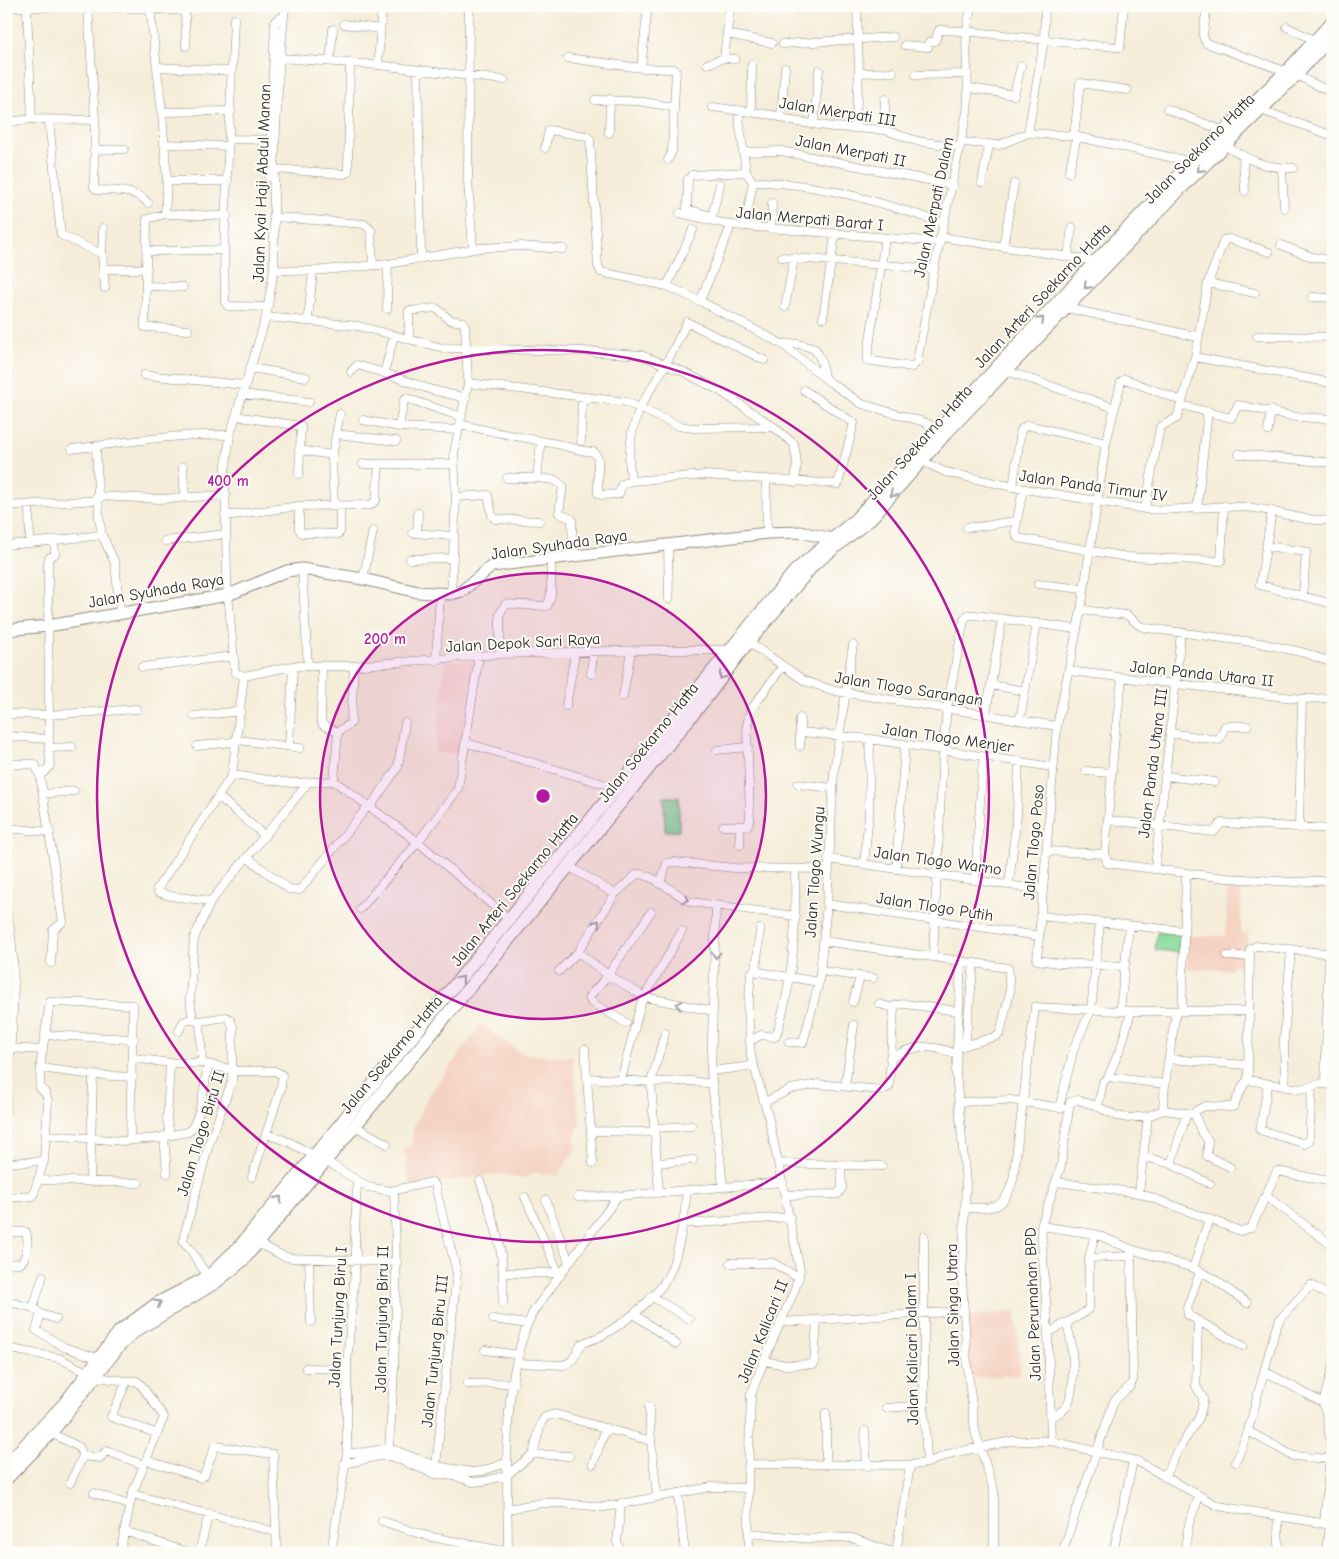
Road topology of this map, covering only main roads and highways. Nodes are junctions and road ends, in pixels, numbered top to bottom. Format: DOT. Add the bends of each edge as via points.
graph roads {
  1 [pos="1333,21"];
  2 [pos="1333,35"];
  3 [pos="1291,73"];
  4 [pos="1145,218"];
  5 [pos="942,431"];
  6 [pos="918,459"];
  7 [pos="740,645"];
  8 [pos="563,862"];
  9 [pos="393,1071"];
  10 [pos="320,1158"];
  11 [pos="91,1374"];
  12 [pos="6,1466"];
  13 [pos="6,1480"];
  1 -- 3 [label="main road, Jalan Arteri Soekarno Hatta"];
  2 -- 3 [label="main road, Jalan Soekarno Hatta"];
  3 -- 4 [label="main road, Jalan Soekarno Hatta, one-way" via="1261,110"];
  3 -- 4 [label="main road, Jalan Arteri Soekarno Hatta" via="1192,162"];
  4 -- 5 [label="main road, Jalan Soekarno Hatta, one-way" via="1007,371"];
  5 -- 4 [label="main road, Jalan Arteri Soekarno Hatta, one-way" via="1096,261"];
  5 -- 6 [label="main road, Jalan Arteri Soekarno Hatta"];
  6 -- 7 [label="main road, Jalan Soekarno Hatta, one-way" via="870,519 814,564"];
  6 -- 7 [label="main road, Jalan Arteri Soekarno Hatta" via="795,571"];
  7 -- 8 [label="main road, Jalan Arteri Soekarno Hatta" via="618,788"];
  7 -- 8 [label="main road, Jalan Soekarno Hatta, one-way" via="706,698"];
  8 -- 9 [label="main road, Jalan Soekarno Hatta"];
  9 -- 8 [label="main road, Jalan Arteri Soekarno Hatta, one-way" via="510,920"];
  9 -- 10 [label="main road, Jalan Arteri Soekarno Hatta"];
  9 -- 10 [label="main road, Jalan Soekarno Hatta" via="354,1125"];
  10 -- 11 [label="main road, Jalan Soekarno Hatta" via="257,1243 230,1272 135,1331"];
  11 -- 10 [label="main road, Jalan Arteri Soekarno Hatta, one-way" via="97,1358 120,1331 136,1317 208,1277"];
  11 -- 12 [label="main road, Jalan Arteri Soekarno Hatta"];
  11 -- 13 [label="main road, Jalan Soekarno Hatta" via="51,1433"];
}
